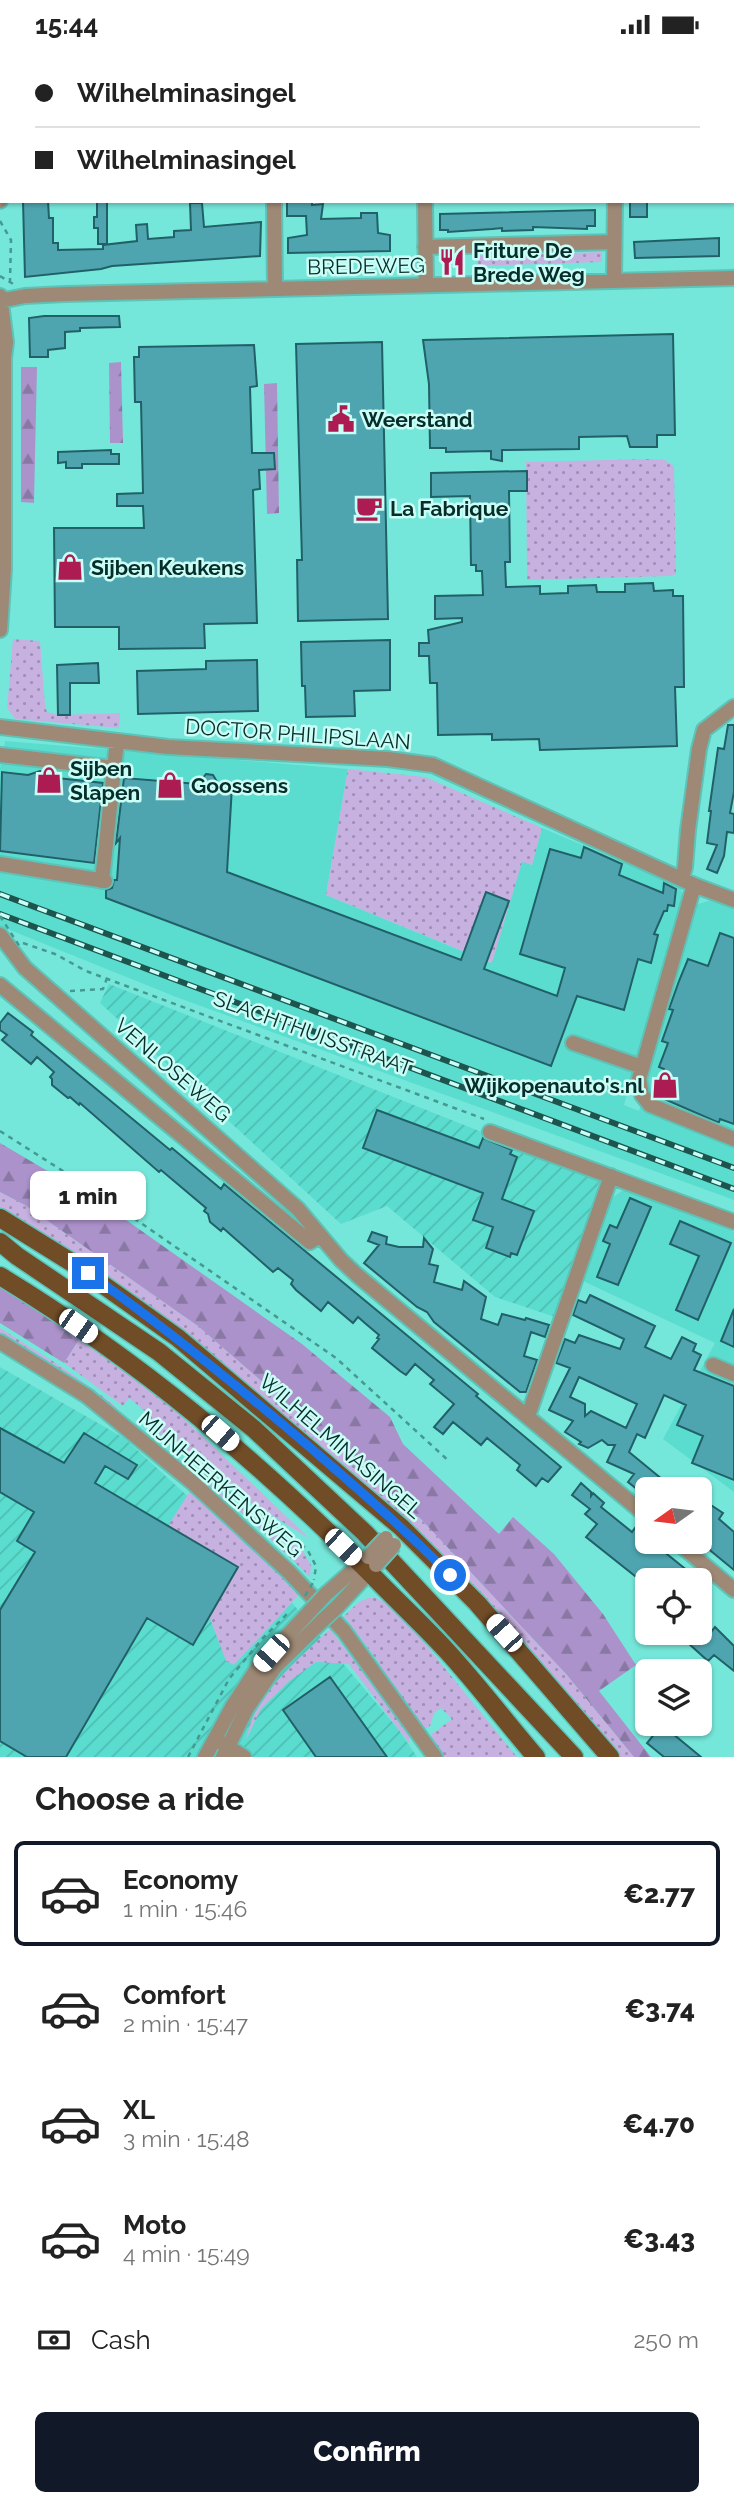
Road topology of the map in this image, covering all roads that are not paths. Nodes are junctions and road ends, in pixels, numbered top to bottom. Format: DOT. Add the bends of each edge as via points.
graph roads {
  1 [pos="274,203"];
  2 [pos="425,203"];
  3 [pos="615,203"];
  4 [pos="614,242"];
  5 [pos="425,247"];
  6 [pos="734,278"];
  7 [pos="614,281"];
  8 [pos="426,285"];
  9 [pos="275,289"];
  10 [pos="3,299"];
  11 [pos="2,354"];
  12 [pos="0,630"];
  13 [pos="734,707"];
  14 [pos="0,727"];
  15 [pos="117,741"];
  16 [pos="0,755"];
  17 [pos="114,768"];
  18 [pos="0,865"];
  19 [pos="688,881"];
  20 [pos="734,900"];
  21 [pos="5,939"];
  22 [pos="0,985"];
  23 [pos="573,1043"];
  24 [pos="640,1072"];
  25 [pos="492,1127"];
  26 [pos="734,1139"];
  27 [pos="611,1176"];
  28 [pos="0,1218"];
  29 [pos="734,1222"];
  30 [pos="320,1235"];
  31 [pos="0,1242"];
  32 [pos="0,1249"];
  33 [pos="17,1256"];
  34 [pos="0,1276"];
  35 [pos="0,1342"];
  36 [pos="713,1365"];
  37 [pos="734,1374"];
  38 [pos="528,1416"];
  39 [pos="635,1506"];
  40 [pos="401,1527"];
  41 [pos="691,1554"];
  42 [pos="369,1565"];
  43 [pos="734,1590"];
  44 [pos="215,1738"];
  45 [pos="226,1752"];
  46 [pos="205,1757"];
  47 [pos="244,1757"];
  48 [pos="435,1757"];
  49 [pos="536,1757"];
  50 [pos="574,1757"];
  51 [pos="610,1757"];
  1 -- 9 [label="street"];
  2 -- 5 [label="street"];
  3 -- 4 [label="street"];
  4 -- 5 [label="street"];
  4 -- 7 [label="street"];
  5 -- 8 [label="street"];
  6 -- 7 [label="street, BREDEWEG"];
  7 -- 8 [label="street, BREDEWEG"];
  8 -- 9 [label="street, BREDEWEG"];
  9 -- 10 [label="street, BREDEWEG"];
  10 -- 11 [label="street" via="6,342"];
  11 -- 12 [label="street" via="4,569"];
  13 -- 19 [label="street" via="704,730 685,867"];
  14 -- 15 [label="street, DOCTOR PHILIPSLAAN"];
  15 -- 17 [label="street"];
  15 -- 19 [label="street, DOCTOR PHILIPSLAAN" via="433,765"];
  16 -- 17 [label="street"];
  17 -- 18 [label="street" via="104,881"];
  19 -- 20 [label="street, DOCTOR PHILIPSLAAN"];
  19 -- 24 [label="street"];
  21 -- 30 [label="street, VENLOSEWEG" via="25,968 298,1209"];
  22 -- 30 [label="street, VENLOSEWEG" via="310,1242"];
  23 -- 24 [label="street"];
  24 -- 26 [label="street" via="642,1095 650,1105"];
  25 -- 27 [label="street"];
  27 -- 29 [label="street"];
  27 -- 38 [label="street"];
  28 -- 40 [label="main road, WILHELMINASINGEL" via="178,1338"];
  30 -- 38 [label="street, VENLOSEWEG" via="357,1275"];
  31 -- 33 [label="main road"];
  32 -- 33 [label="main road"];
  33 -- 50 [label="main road" via="159,1352 254,1429 365,1533"];
  34 -- 42 [label="main road" via="142,1370"];
  35 -- 48 [label="street, MIJNHEERKENSWEG" via="87,1396 192,1482 289,1572 344,1631"];
  36 -- 37 [label="street"];
  38 -- 39 [label="street, VENLOSEWEG"];
  40 -- 42 [label="street, bridge"];
  40 -- 51 [label="main road, WILHELMINASINGEL" via="477,1603"];
  41 -- 43 [label="street"];
  42 -- 44 [label="street, bridge" via="307,1603 258,1667"];
  42 -- 45 [label="street, bridge" via="337,1607 275,1667 247,1708"];
  42 -- 49 [label="main road"];
  44 -- 45 [label="street"];
  44 -- 46 [label="street"];
  45 -- 47 [label="street"];
}
